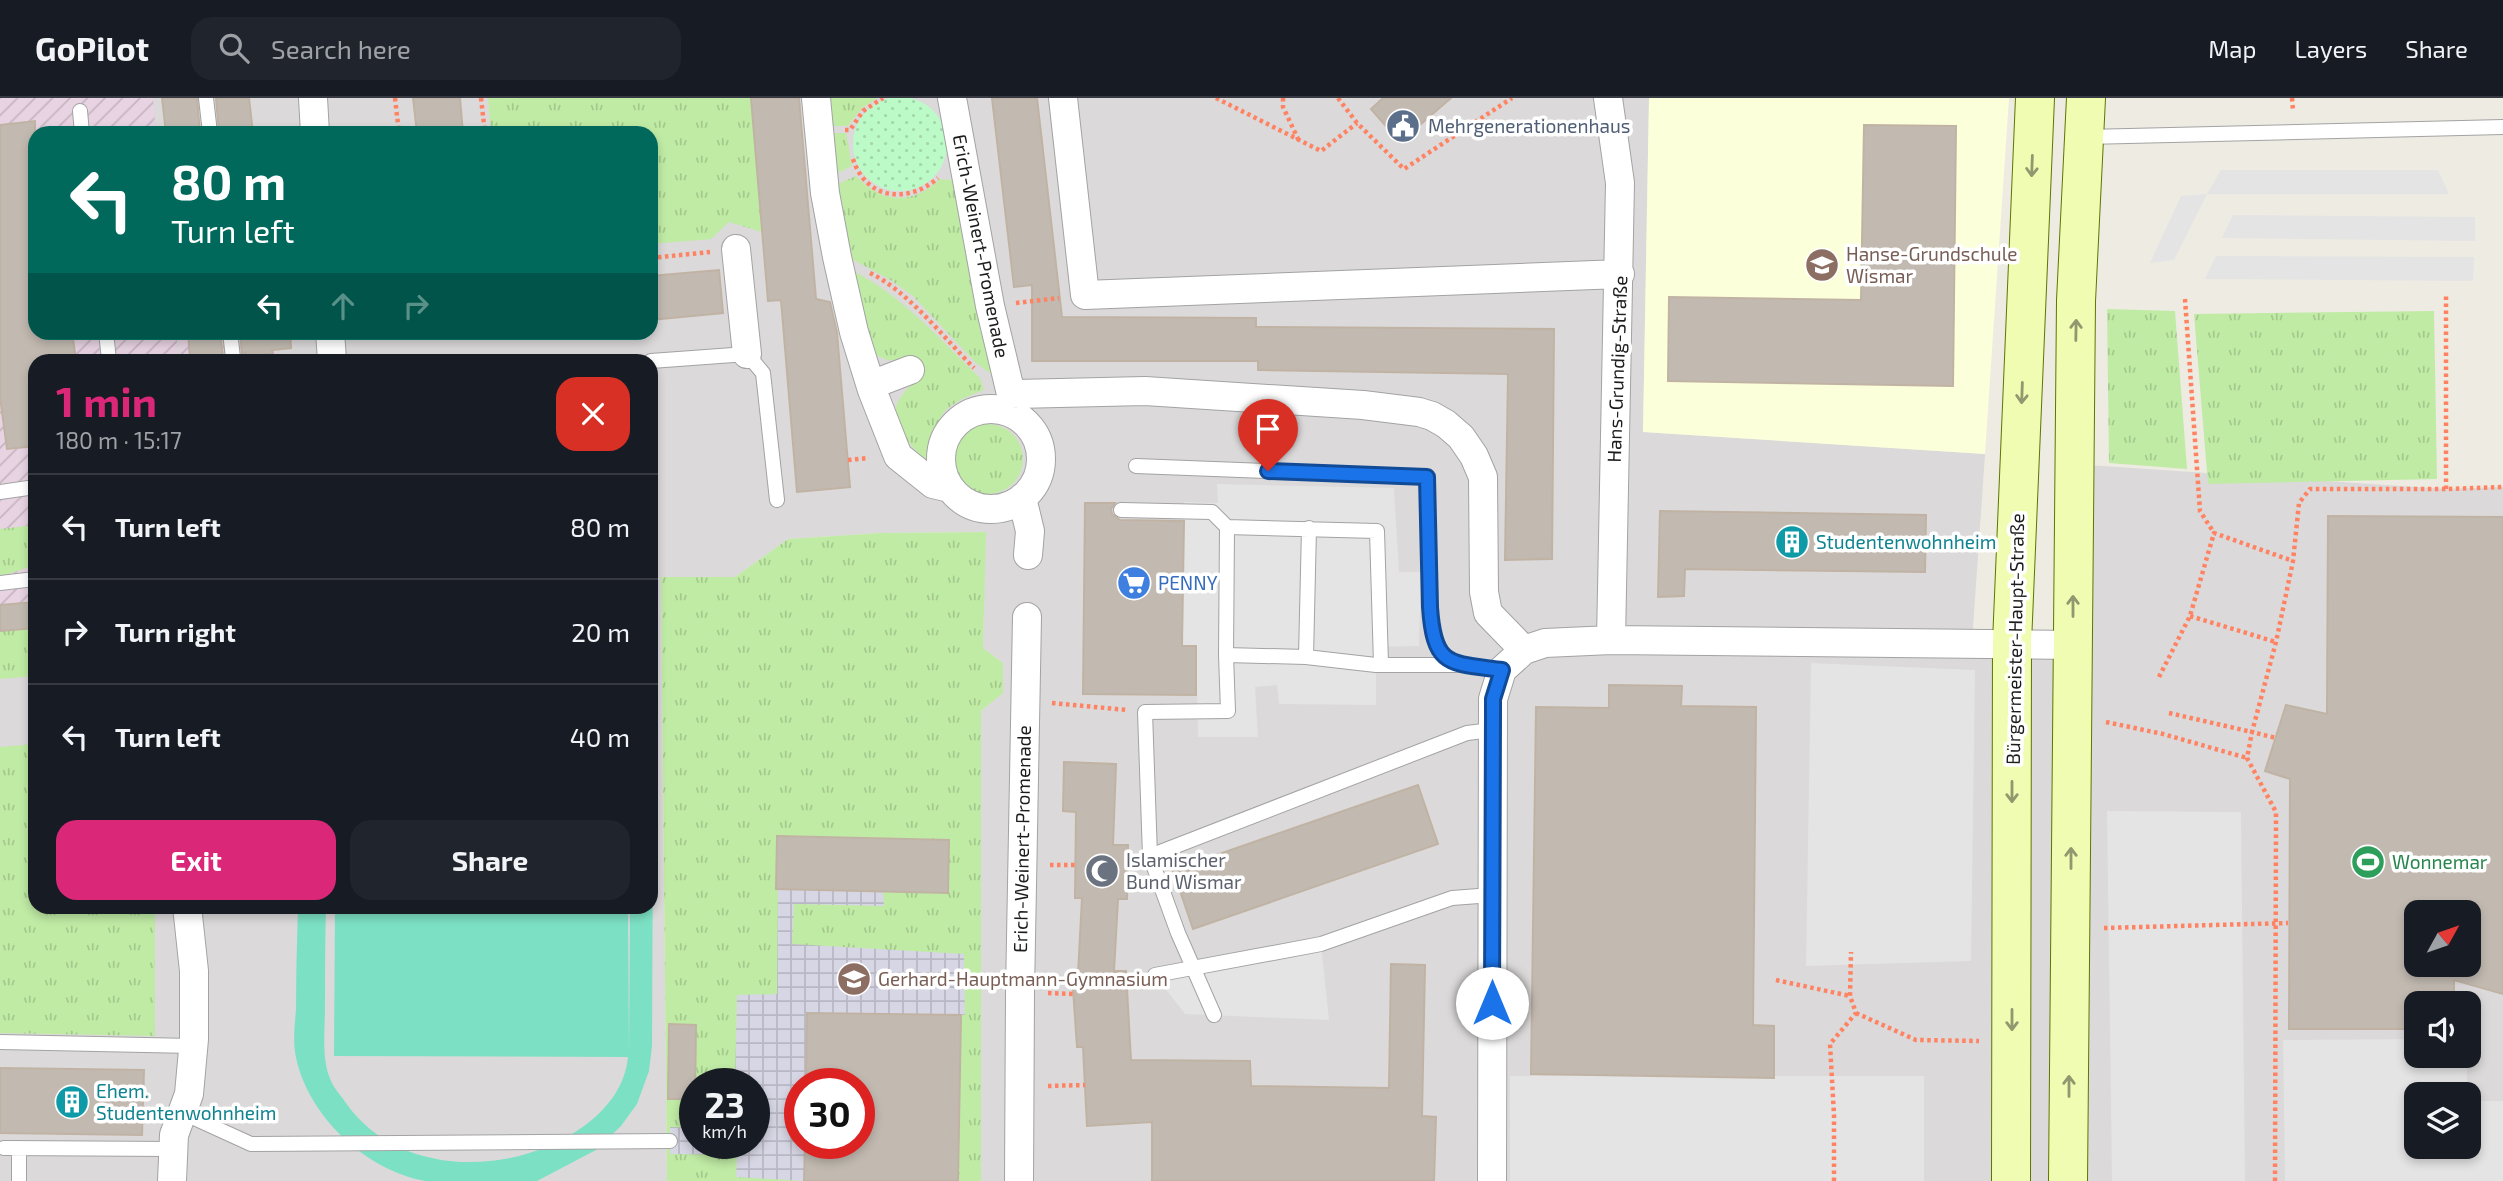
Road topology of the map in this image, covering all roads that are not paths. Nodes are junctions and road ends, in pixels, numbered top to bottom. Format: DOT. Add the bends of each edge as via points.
graph roads {
  1 [pos="206,98"];
  2 [pos="313,98"];
  3 [pos="816,98"];
  4 [pos="952,98"];
  5 [pos="1063,98"];
  6 [pos="1608,98"];
  7 [pos="2035,98"];
  8 [pos="2086,98"];
  9 [pos="80,111"];
  10 [pos="81,126"];
  11 [pos="208,126"];
  12 [pos="315,126"];
  13 [pos="2503,127"];
  14 [pos="2084,138"];
  15 [pos="736,249"];
  16 [pos="1620,274"];
  17 [pos="747,354"];
  18 [pos="658,360"];
  19 [pos="910,370"];
  20 [pos="871,385"];
  21 [pos="1014,404"];
  22 [pos="1136,466"];
  23 [pos="28,488"];
  24 [pos="950,488"];
  25 [pos="0,492"];
  26 [pos="1022,498"];
  27 [pos="776,500"];
  28 [pos="1121,510"];
  29 [pos="1227,527"];
  30 [pos="1309,528"];
  31 [pos="1028,555"];
  32 [pos="28,580"];
  33 [pos="0,583"];
  34 [pos="1027,617"];
  35 [pos="1611,640"];
  36 [pos="2012,643"];
  37 [pos="2073,645"];
  38 [pos="1524,650"];
  39 [pos="1226,655"];
  40 [pos="1306,657"];
  41 [pos="1381,664"];
  42 [pos="1462,665"];
  43 [pos="1502,670"];
  44 [pos="1492,730"];
  45 [pos="1150,856"];
  46 [pos="1492,895"];
  47 [pos="188,914"];
  48 [pos="1193,968"];
  49 [pos="1155,975"];
  50 [pos="1214,1015"];
  51 [pos="0,1042"];
  52 [pos="193,1046"];
  53 [pos="183,1113"];
  54 [pos="670,1141"];
  55 [pos="173,1149"];
  56 [pos="19,1181"];
  57 [pos="172,1181"];
  58 [pos="1019,1181"];
  59 [pos="1492,1181"];
  60 [pos="2011,1181"];
  61 [pos="2068,1181"];
  1 -- 11 [label="lane"];
  2 -- 12 [label="street"];
  3 -- 20 [label="street" via="825,193 837,257"];
  4 -- 21 [label="street, Erich-Weinert-Promenade" via="990,306"];
  5 -- 16 [label="street" via="1084,295"];
  6 -- 16 [label="street, Hans-Grundig-Straße" via="1620,183"];
  7 -- 36 [label="street, Bürgermeister-Haupt-Straße, one-way"];
  8 -- 14 [label="street"];
  9 -- 10 [label="lane"];
  13 -- 14 [label="lane"];
  37 -- 14 [label="street, one-way" via="2076,301"];
  15 -- 17 [label="street"];
  16 -- 35 [label="street, Hans-Grundig-Straße"];
  17 -- 18 [label="lane"];
  17 -- 27 [label="lane" via="763,373"];
  19 -- 20 [label="street"];
  20 -- 24 [label="street" via="898,456 933,484"];
  21 -- 24 [label="street" via="983,409 954,425 942,455"];
  21 -- 26 [label="street, Erich-Weinert-Promenade" via="1038,439 1041,456 1033,487"];
  21 -- 38 [label="street" via="1145,391 1363,405 1432,416 1461,437 1483,477 1488,613"];
  22 -- 42 [label="lane" via="1427,477 1432,627 1437,649"];
  23 -- 25 [label="lane"];
  24 -- 26 [label="street" via="976,507 1008,506"];
  26 -- 31 [label="street" via="1030,530"];
  28 -- 29 [label="lane" via="1212,512"];
  29 -- 30 [label="lane"];
  29 -- 39 [label="lane"];
  30 -- 40 [label="lane"];
  30 -- 41 [label="lane" via="1377,531"];
  32 -- 33 [label="lane"];
  34 -- 58 [label="street, Erich-Weinert-Promenade"];
  35 -- 36 [label="street"];
  35 -- 38 [label="street" via="1545,643"];
  36 -- 37 [label="street"];
  36 -- 60 [label="street, Bürgermeister-Haupt-Straße, one-way"];
  61 -- 37 [label="street, one-way"];
  38 -- 43 [label="street"];
  39 -- 40 [label="lane"];
  39 -- 45 [label="lane" via="1228,711 1145,712"];
  40 -- 41 [label="lane"];
  41 -- 42 [label="lane"];
  42 -- 43 [label="lane"];
  43 -- 44 [label="street" via="1493,699"];
  44 -- 45 [label="lane" via="1467,733"];
  44 -- 46 [label="street"];
  45 -- 48 [label="lane"];
  46 -- 48 [label="lane" via="1452,898 1321,944"];
  46 -- 59 [label="street"];
  47 -- 52 [label="street" via="194,971"];
  48 -- 49 [label="lane"];
  48 -- 50 [label="lane"];
  51 -- 52 [label="lane"];
  52 -- 53 [label="street"];
  53 -- 54 [label="lane" via="251,1144"];
  53 -- 55 [label="street"];
  55 -- 56 [label="lane" via="12,1148"];
  55 -- 57 [label="street"];
}
